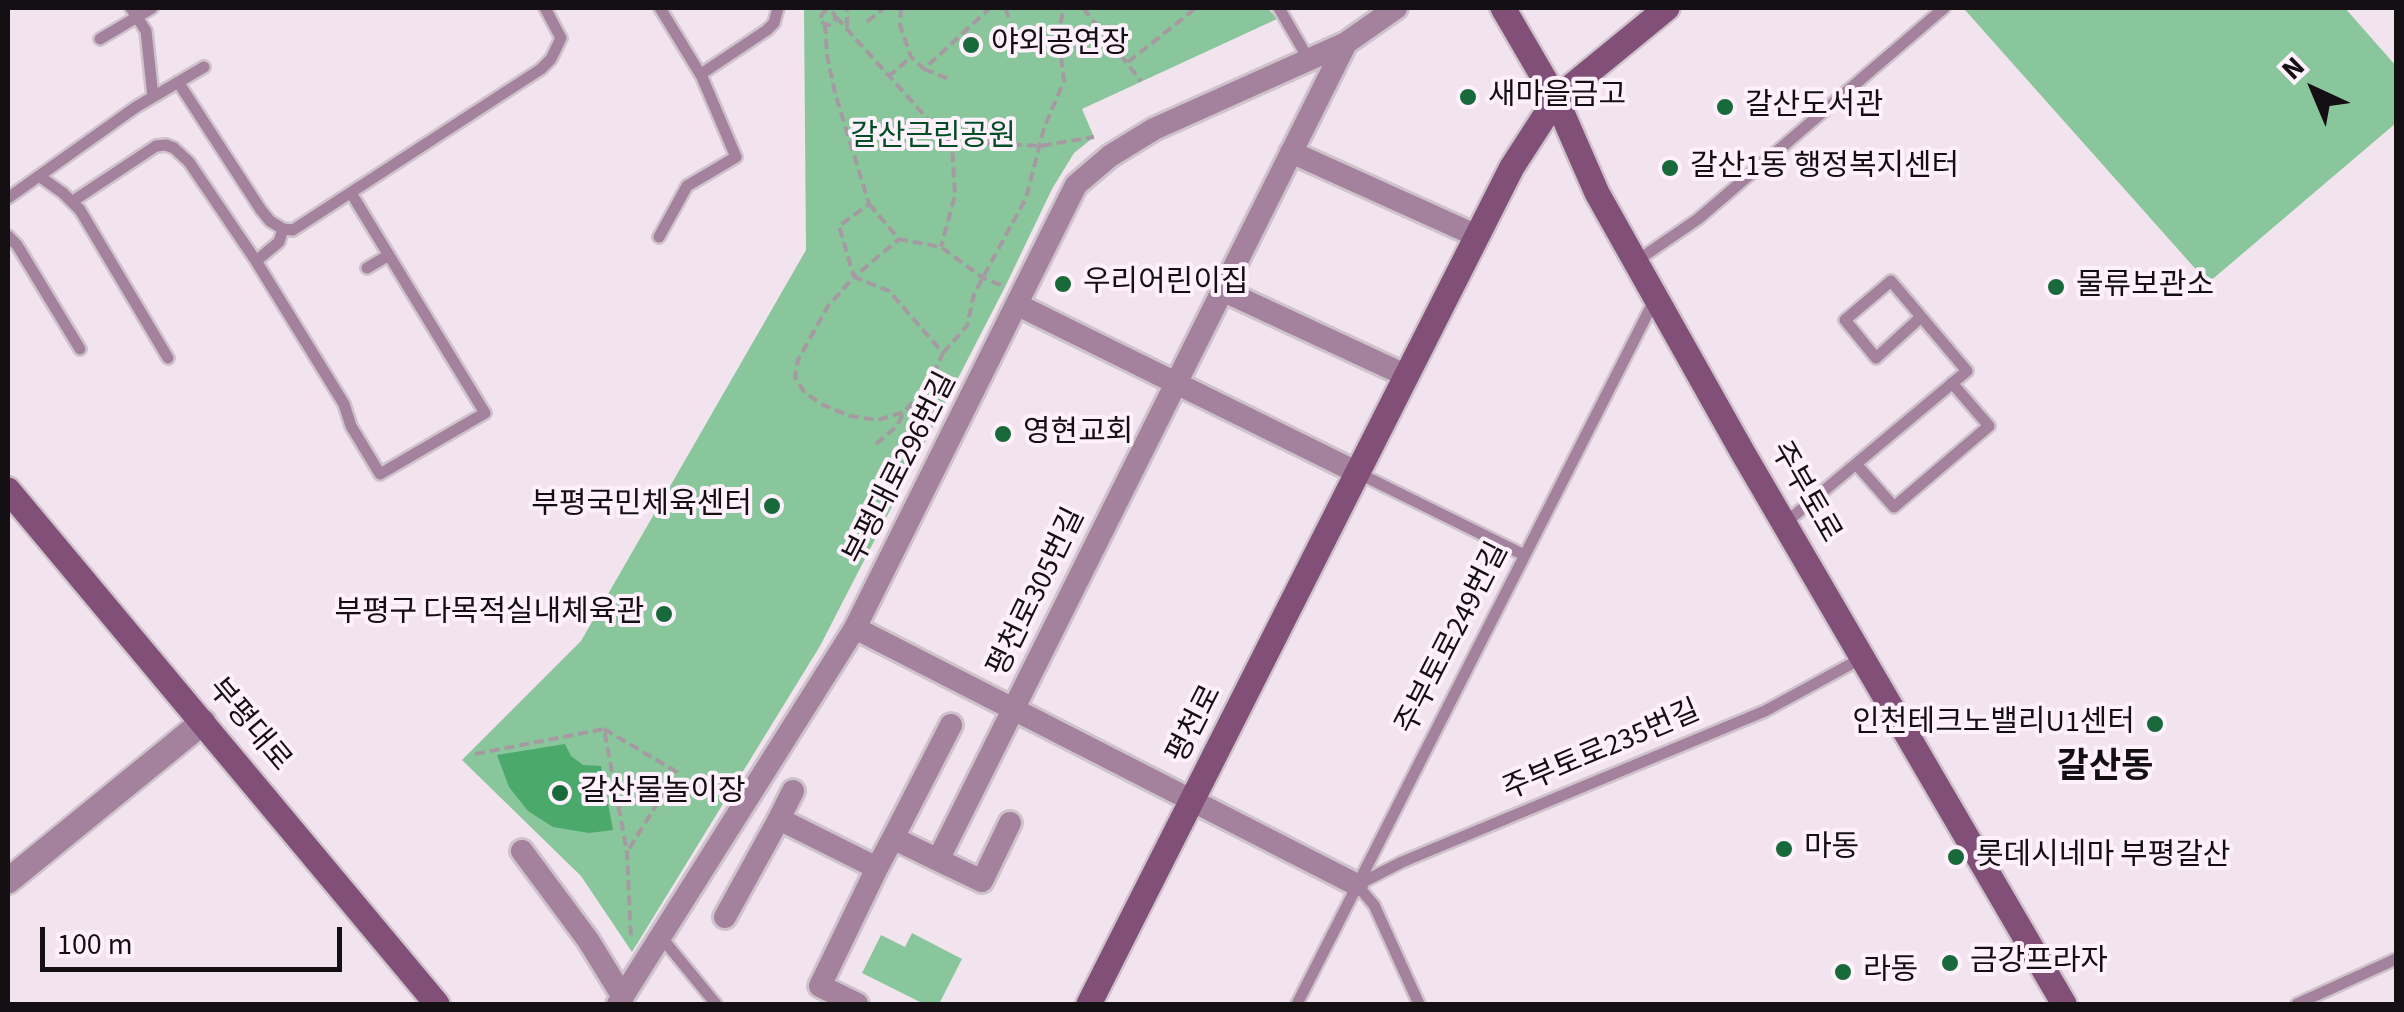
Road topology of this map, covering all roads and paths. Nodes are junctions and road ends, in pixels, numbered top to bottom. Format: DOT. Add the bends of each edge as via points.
graph roads {
  1 [pos="152,8"];
  2 [pos="545,8"];
  3 [pos="660,8"];
  4 [pos="778,8"];
  5 [pos="847,8"];
  6 [pos="884,8"];
  7 [pos="901,8"];
  8 [pos="990,8"];
  9 [pos="1006,8"];
  10 [pos="1064,8"];
  11 [pos="1083,8"];
  12 [pos="1196,8"];
  13 [pos="1279,8"];
  14 [pos="1396,8"];
  15 [pos="1502,8"];
  16 [pos="1666,8"];
  17 [pos="1944,8"];
  18 [pos="134,12"];
  19 [pos="836,17"];
  20 [pos="867,22"];
  21 [pos="824,24"];
  22 [pos="1011,24"];
  23 [pos="847,30"];
  24 [pos="100,39"];
  25 [pos="1346,43"];
  26 [pos="911,57"];
  27 [pos="1309,60"];
  28 [pos="1128,62"];
  29 [pos="204,66"];
  30 [pos="924,68"];
  31 [pos="701,74"];
  32 [pos="888,77"];
  33 [pos="950,79"];
  34 [pos="1141,81"];
  35 [pos="178,82"];
  36 [pos="153,97"];
  37 [pos="1556,99"];
  38 [pos="1094,137"];
  39 [pos="952,146"];
  40 [pos="1040,146"];
  41 [pos="1291,152"];
  42 [pos="39,176"];
  43 [pos="351,193"];
  44 [pos="8,198"];
  45 [pos="73,201"];
  46 [pos="869,204"];
  47 [pos="284,229"];
  48 [pos="8,236"];
  49 [pos="1477,236"];
  50 [pos="659,238"];
  51 [pos="900,239"];
  52 [pos="941,247"];
  53 [pos="389,255"];
  54 [pos="256,261"];
  55 [pos="1635,262"];
  56 [pos="367,268"];
  57 [pos="854,277"];
  58 [pos="983,278"];
  59 [pos="1222,290"];
  60 [pos="1012,296"];
  61 [pos="1656,297"];
  62 [pos="1922,318"];
  63 [pos="80,348"];
  64 [pos="943,353"];
  65 [pos="168,358"];
  66 [pos="1407,376"];
  67 [pos="1176,383"];
  68 [pos="1952,383"];
  69 [pos="904,412"];
  70 [pos="876,444"];
  71 [pos="1856,464"];
  72 [pos="1358,473"];
  73 [pos="8,490"];
  74 [pos="1784,524"];
  75 [pos="1524,556"];
  76 [pos="855,628"];
  77 [pos="1862,658"];
  78 [pos="1015,709"];
  79 [pos="203,722"];
  80 [pos="950,725"];
  81 [pos="604,729"];
  82 [pos="475,754"];
  83 [pos="793,790"];
  84 [pos="1194,801"];
  85 [pos="778,819"];
  86 [pos="1010,824"];
  87 [pos="894,838"];
  88 [pos="522,851"];
  89 [pos="627,852"];
  90 [pos="938,860"];
  91 [pos="877,868"];
  92 [pos="8,882"];
  93 [pos="1357,885"];
  94 [pos="725,917"];
  95 [pos="660,937"];
  96 [pos="632,952"];
  97 [pos="2396,959"];
  98 [pos="816,995"];
  99 [pos="621,1001"];
  100 [pos="437,1004"];
  101 [pos="716,1004"];
  102 [pos="857,1004"];
  103 [pos="1089,1004"];
  104 [pos="1297,1004"];
  105 [pos="1419,1004"];
  106 [pos="2064,1004"];
  107 [pos="2296,1004"];
  1 -- 18 [label="lane"];
  2 -- 43 [label="lane" via="561,38 541,69"];
  3 -- 31 [label="lane"];
  4 -- 31 [label="lane" via="768,30"];
  5 -- 23 [label="path"];
  6 -- 20 [label="path"];
  7 -- 26 [label="path"];
  8 -- 30 [label="path"];
  9 -- 22 [label="path"];
  10 -- 40 [label="path" via="1058,33 1064,81"];
  11 -- 28 [label="path"];
  12 -- 28 [label="path"];
  13 -- 27 [label="lane"];
  14 -- 25 [label="street, 부평대로296번길"];
  15 -- 37 [label="main road, 주부토로"];
  16 -- 37 [label="main road, 평천로"];
  17 -- 55 [label="lane" via="1698,220"];
  18 -- 24 [label="lane"];
  18 -- 36 [label="lane" via="146,31"];
  19 -- 21 [label="path"];
  19 -- 21 [label="path" via="825,11"];
  19 -- 23 [label="path"];
  21 -- 46 [label="path" via="834,93"];
  23 -- 32 [label="path"];
  25 -- 27 [label="street, 부평대로296번길"];
  25 -- 41 [label="street, 부평대로296번길"];
  26 -- 30 [label="path"];
  26 -- 32 [label="path"];
  27 -- 60 [label="street, 부평대로296번길" via="1154,128 1110,156 1076,185"];
  28 -- 34 [label="path"];
  29 -- 35 [label="lane"];
  30 -- 33 [label="path"];
  31 -- 50 [label="lane" via="736,156 687,186"];
  32 -- 39 [label="path"];
  35 -- 36 [label="lane"];
  35 -- 47 [label="lane" via="261,210"];
  36 -- 42 [label="lane"];
  37 -- 49 [label="main road, 평천로"];
  37 -- 55 [label="main road, 주부토로"];
  38 -- 40 [label="path"];
  39 -- 40 [label="path"];
  39 -- 52 [label="path" via="955,195"];
  40 -- 58 [label="path" via="1026,198"];
  41 -- 49 [label="street"];
  41 -- 59 [label="street, 부평대로296번길"];
  42 -- 44 [label="lane"];
  42 -- 45 [label="lane"];
  43 -- 47 [label="lane" via="294,230"];
  43 -- 53 [label="lane"];
  45 -- 54 [label="lane" via="166,145 189,162"];
  45 -- 65 [label="lane"];
  46 -- 51 [label="path"];
  46 -- 57 [label="path" via="840,226"];
  47 -- 54 [label="lane"];
  48 -- 63 [label="lane"];
  49 -- 66 [label="main road, 평천로"];
  51 -- 52 [label="path"];
  51 -- 57 [label="path"];
  52 -- 58 [label="path"];
  53 -- 54 [label="lane" via="485,413 380,474"];
  53 -- 56 [label="lane"];
  55 -- 61 [label="main road, 주부토로"];
  57 -- 64 [label="path" via="889,291"];
  57 -- 69 [label="path" via="828,306 795,377 804,392 850,416 878,420"];
  58 -- 60 [label="path"];
  58 -- 64 [label="path" via="968,326"];
  59 -- 66 [label="street"];
  59 -- 67 [label="street, 부평대로296번길"];
  60 -- 67 [label="street"];
  60 -- 76 [label="street, 부평대로296번길"];
  61 -- 74 [label="main road, 주부토로"];
  61 -- 75 [label="lane, 주부토로249번길"];
  62 -- 62 [label="lane" via="1891,281 1845,320 1876,358"];
  62 -- 68 [label="lane" via="1967,371"];
  64 -- 69 [label="path" via="929,384"];
  66 -- 72 [label="main road, 평천로"];
  67 -- 72 [label="street"];
  67 -- 78 [label="street, 평천로305번길"];
  68 -- 71 [label="lane"];
  68 -- 71 [label="lane" via="1990,426 1894,507"];
  69 -- 70 [label="path"];
  71 -- 74 [label="lane"];
  72 -- 75 [label="lane"];
  72 -- 84 [label="main road, 평천로"];
  73 -- 79 [label="main road, 부평대로"];
  74 -- 77 [label="main road, 주부토로"];
  75 -- 93 [label="lane, 주부토로249번길"];
  76 -- 78 [label="street, 평천로305번길"];
  76 -- 95 [label="street, 부평대로296번길"];
  77 -- 93 [label="lane, 주부토로235번길" via="1766,711"];
  77 -- 106 [label="main road, 주부토로"];
  78 -- 84 [label="street, 평천로305번길"];
  78 -- 90 [label="street"];
  79 -- 92 [label="street"];
  79 -- 100 [label="main road, 부평대로"];
  80 -- 87 [label="street"];
  81 -- 82 [label="path"];
  81 -- 89 [label="path"];
  81 -- 89 [label="path" via="677,772"];
  83 -- 85 [label="street"];
  84 -- 93 [label="street, 평천로305번길"];
  84 -- 103 [label="main road, 평천로"];
  85 -- 91 [label="street"];
  85 -- 94 [label="street"];
  86 -- 90 [label="street" via="982,881"];
  87 -- 90 [label="street"];
  87 -- 91 [label="street"];
  88 -- 99 [label="street, 부평대로296번길" via="588,940"];
  89 -- 96 [label="path"];
  91 -- 98 [label="street"];
  93 -- 104 [label="lane, 주부토로249번길"];
  93 -- 105 [label="lane" via="1374,905"];
  95 -- 99 [label="street, 부평대로296번길"];
  95 -- 101 [label="lane"];
  97 -- 107 [label="lane"];
  98 -- 102 [label="street"];
}
